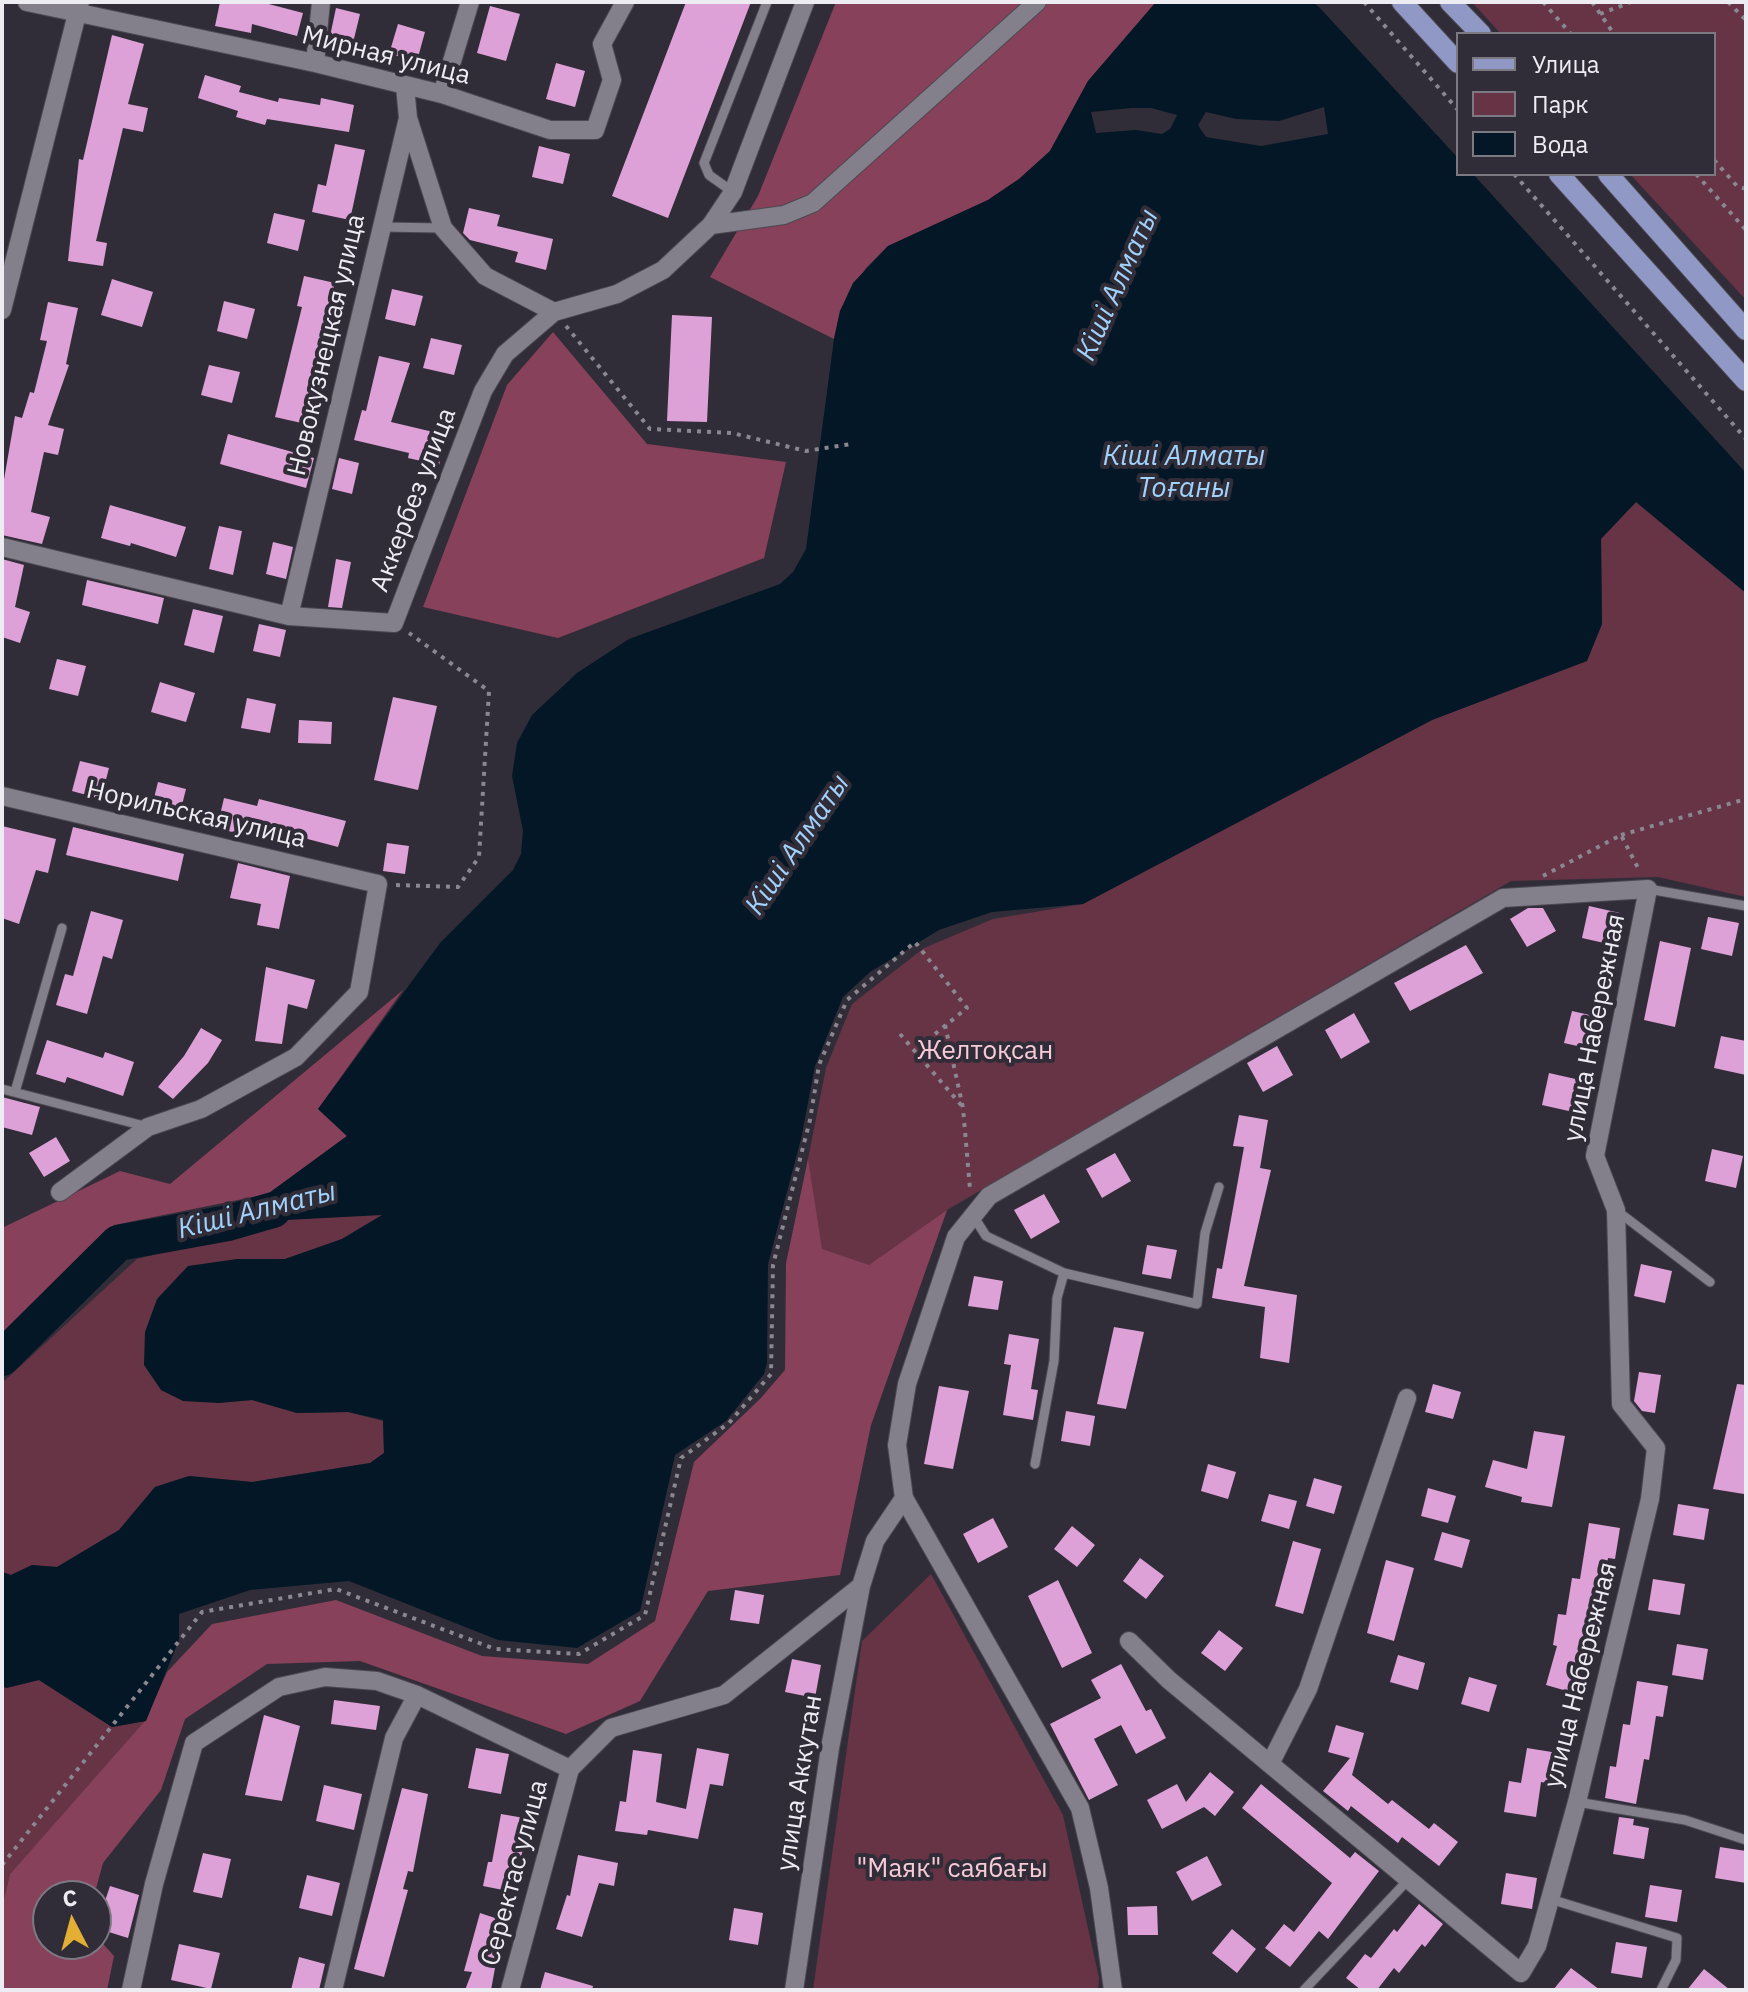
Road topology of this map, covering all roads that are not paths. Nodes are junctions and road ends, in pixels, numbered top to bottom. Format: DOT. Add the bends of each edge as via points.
graph roads {
  1 [pos="27,2"];
  2 [pos="321,2"];
  3 [pos="470,2"];
  4 [pos="625,2"];
  5 [pos="767,2"];
  6 [pos="805,2"];
  7 [pos="1037,2"];
  8 [pos="1402,2"];
  9 [pos="1450,2"];
  10 [pos="79,9"];
  11 [pos="1479,32"];
  12 [pos="1456,61"];
  13 [pos="315,63"];
  14 [pos="405,86"];
  15 [pos="442,94"];
  16 [pos="408,118"];
  17 [pos="1561,176"];
  18 [pos="1610,176"];
  19 [pos="733,192"];
  20 [pos="711,225"];
  21 [pos="382,227"];
  22 [pos="443,228"];
  23 [pos="2,310"];
  24 [pos="554,312"];
  25 [pos="1746,330"];
  26 [pos="1746,381"];
  27 [pos="2,547"];
  28 [pos="289,616"];
  29 [pos="2,796"];
  30 [pos="1648,889"];
  31 [pos="1746,906"];
  32 [pos="62,928"];
  33 [pos="2,1089"];
  34 [pos="15,1092"];
  35 [pos="148,1127"];
  36 [pos="1219,1187"];
  37 [pos="60,1192"];
  38 [pos="1616,1210"];
  39 [pos="972,1214"];
  40 [pos="1064,1273"];
  41 [pos="1710,1282"];
  42 [pos="1407,1398"];
  43 [pos="1035,1464"];
  44 [pos="904,1498"];
  45 [pos="861,1586"];
  46 [pos="1129,1641"];
  47 [pos="417,1695"];
  48 [pos="1271,1762"];
  49 [pos="570,1769"];
  50 [pos="1577,1802"];
  51 [pos="1746,1840"];
  52 [pos="1410,1878"];
  53 [pos="1550,1899"];
  54 [pos="131,1990"];
  55 [pos="333,1990"];
  56 [pos="510,1990"];
  57 [pos="794,1990"];
  58 [pos="1113,1990"];
  59 [pos="1304,1990"];
  60 [pos="1661,1990"];
  1 -- 10 [label="street, Мирная улица"];
  2 -- 13 [label="street"];
  3 -- 15 [label="street"];
  4 -- 15 [label="street, Мирная улица" via="602,44 612,80 595,130 550,130"];
  5 -- 19 [label="lane" via="704,163 709,175"];
  6 -- 19 [label="street, Аккербез улица"];
  7 -- 20 [label="street" via="813,203 784,215"];
  8 -- 12 [label="main road"];
  9 -- 11 [label="main road"];
  10 -- 13 [label="street, Мирная улица"];
  10 -- 23 [label="street"];
  13 -- 14 [label="street, Мирная улица"];
  14 -- 15 [label="street, Мирная улица"];
  14 -- 16 [label="street, Новокузнецкая улица"];
  16 -- 21 [label="street, Новокузнецкая улица"];
  16 -- 22 [label="street"];
  17 -- 26 [label="main road"];
  18 -- 25 [label="main road"];
  19 -- 20 [label="street, Аккербез улица"];
  20 -- 24 [label="street, Аккербез улица" via="663,270 617,294"];
  21 -- 22 [label="lane"];
  21 -- 28 [label="street, Новокузнецкая улица"];
  22 -- 24 [label="street" via="485,276"];
  24 -- 28 [label="street, Аккербез улица" via="505,354 483,391 394,623"];
  27 -- 28 [label="street, Аккербез улица"];
  29 -- 35 [label="street, Норильская улица" via="378,884 359,992 296,1057 201,1109"];
  30 -- 31 [label="lane"];
  30 -- 38 [label="street, улица Набережная" via="1595,1156"];
  30 -- 39 [label="street, улица Набережная" via="1503,898 989,1196"];
  32 -- 34 [label="lane"];
  33 -- 34 [label="lane"];
  34 -- 35 [label="lane"];
  35 -- 37 [label="street"];
  36 -- 40 [label="lane" via="1205,1233 1197,1304"];
  38 -- 41 [label="lane"];
  38 -- 50 [label="street, улица Набережная" via="1621,1404 1656,1448 1650,1499"];
  39 -- 40 [label="lane" via="986,1236"];
  39 -- 44 [label="street, улица Набережная" via="956,1237 907,1384 897,1445"];
  40 -- 43 [label="lane"];
  42 -- 48 [label="street" via="1308,1689"];
  44 -- 45 [label="street, улица Аккутан" via="875,1541"];
  44 -- 58 [label="street" via="1080,1808 1099,1888"];
  45 -- 49 [label="street" via="724,1695 611,1728"];
  45 -- 57 [label="street, улица Аккутан" via="830,1748"];
  46 -- 48 [label="street, улица Набережная"];
  47 -- 49 [label="street"];
  47 -- 54 [label="street" via="377,1681 325,1677 279,1687 194,1743"];
  47 -- 55 [label="street" via="394,1738"];
  48 -- 52 [label="street, улица Набережная"];
  49 -- 56 [label="street, Серектас улица"];
  50 -- 51 [label="lane" via="1685,1820"];
  50 -- 53 [label="street, улица Набережная"];
  52 -- 53 [label="street, улица Набережная" via="1521,1973 1537,1946"];
  52 -- 59 [label="lane"];
  53 -- 60 [label="lane" via="1677,1938 1676,1960"];
}
